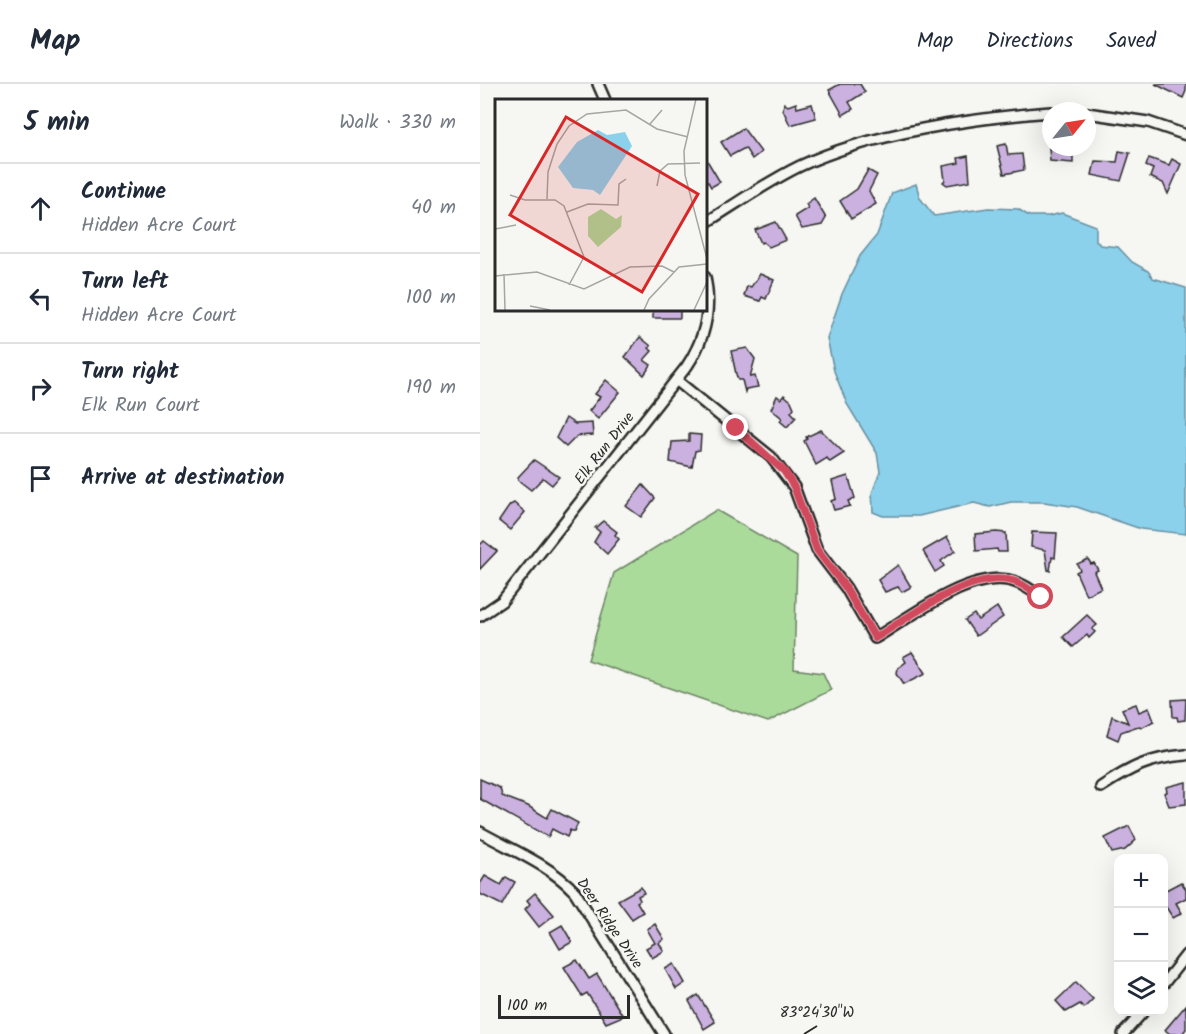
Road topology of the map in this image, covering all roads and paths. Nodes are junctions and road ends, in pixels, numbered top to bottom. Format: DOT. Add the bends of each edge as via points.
graph roads {
  1 [pos="598,84"];
  2 [pos="605,99"];
  3 [pos="1042,113"];
  4 [pos="1096,113"];
  5 [pos="1186,135"];
  6 [pos="706,222"];
  7 [pos="706,283"];
  8 [pos="676,380"];
  9 [pos="1041,597"];
  10 [pos="480,616"];
  11 [pos="1186,755"];
  12 [pos="1101,787"];
  13 [pos="480,832"];
  14 [pos="1186,955"];
  15 [pos="1168,978"];
  16 [pos="1139,1016"];
  17 [pos="664,1034"];
  18 [pos="1124,1034"];
  1 -- 2 [label="street"];
  3 -- 6 [label="street" via="975,121 859,144 794,170"];
  4 -- 5 [label="street" via="1148,122"];
  7 -- 8 [label="street, Elk Run Drive" via="704,334"];
  8 -- 9 [label="street" via="784,471 794,487 817,550 846,588 875,638 954,591 991,579 1023,585"];
  8 -- 10 [label="street, Elk Run Drive" via="502,601"];
  11 -- 12 [label="street" via="1140,763"];
  13 -- 17 [label="street, Deer Ridge Drive" via="566,882"];
  14 -- 15 [label="street"];
  16 -- 18 [label="street"];
}
